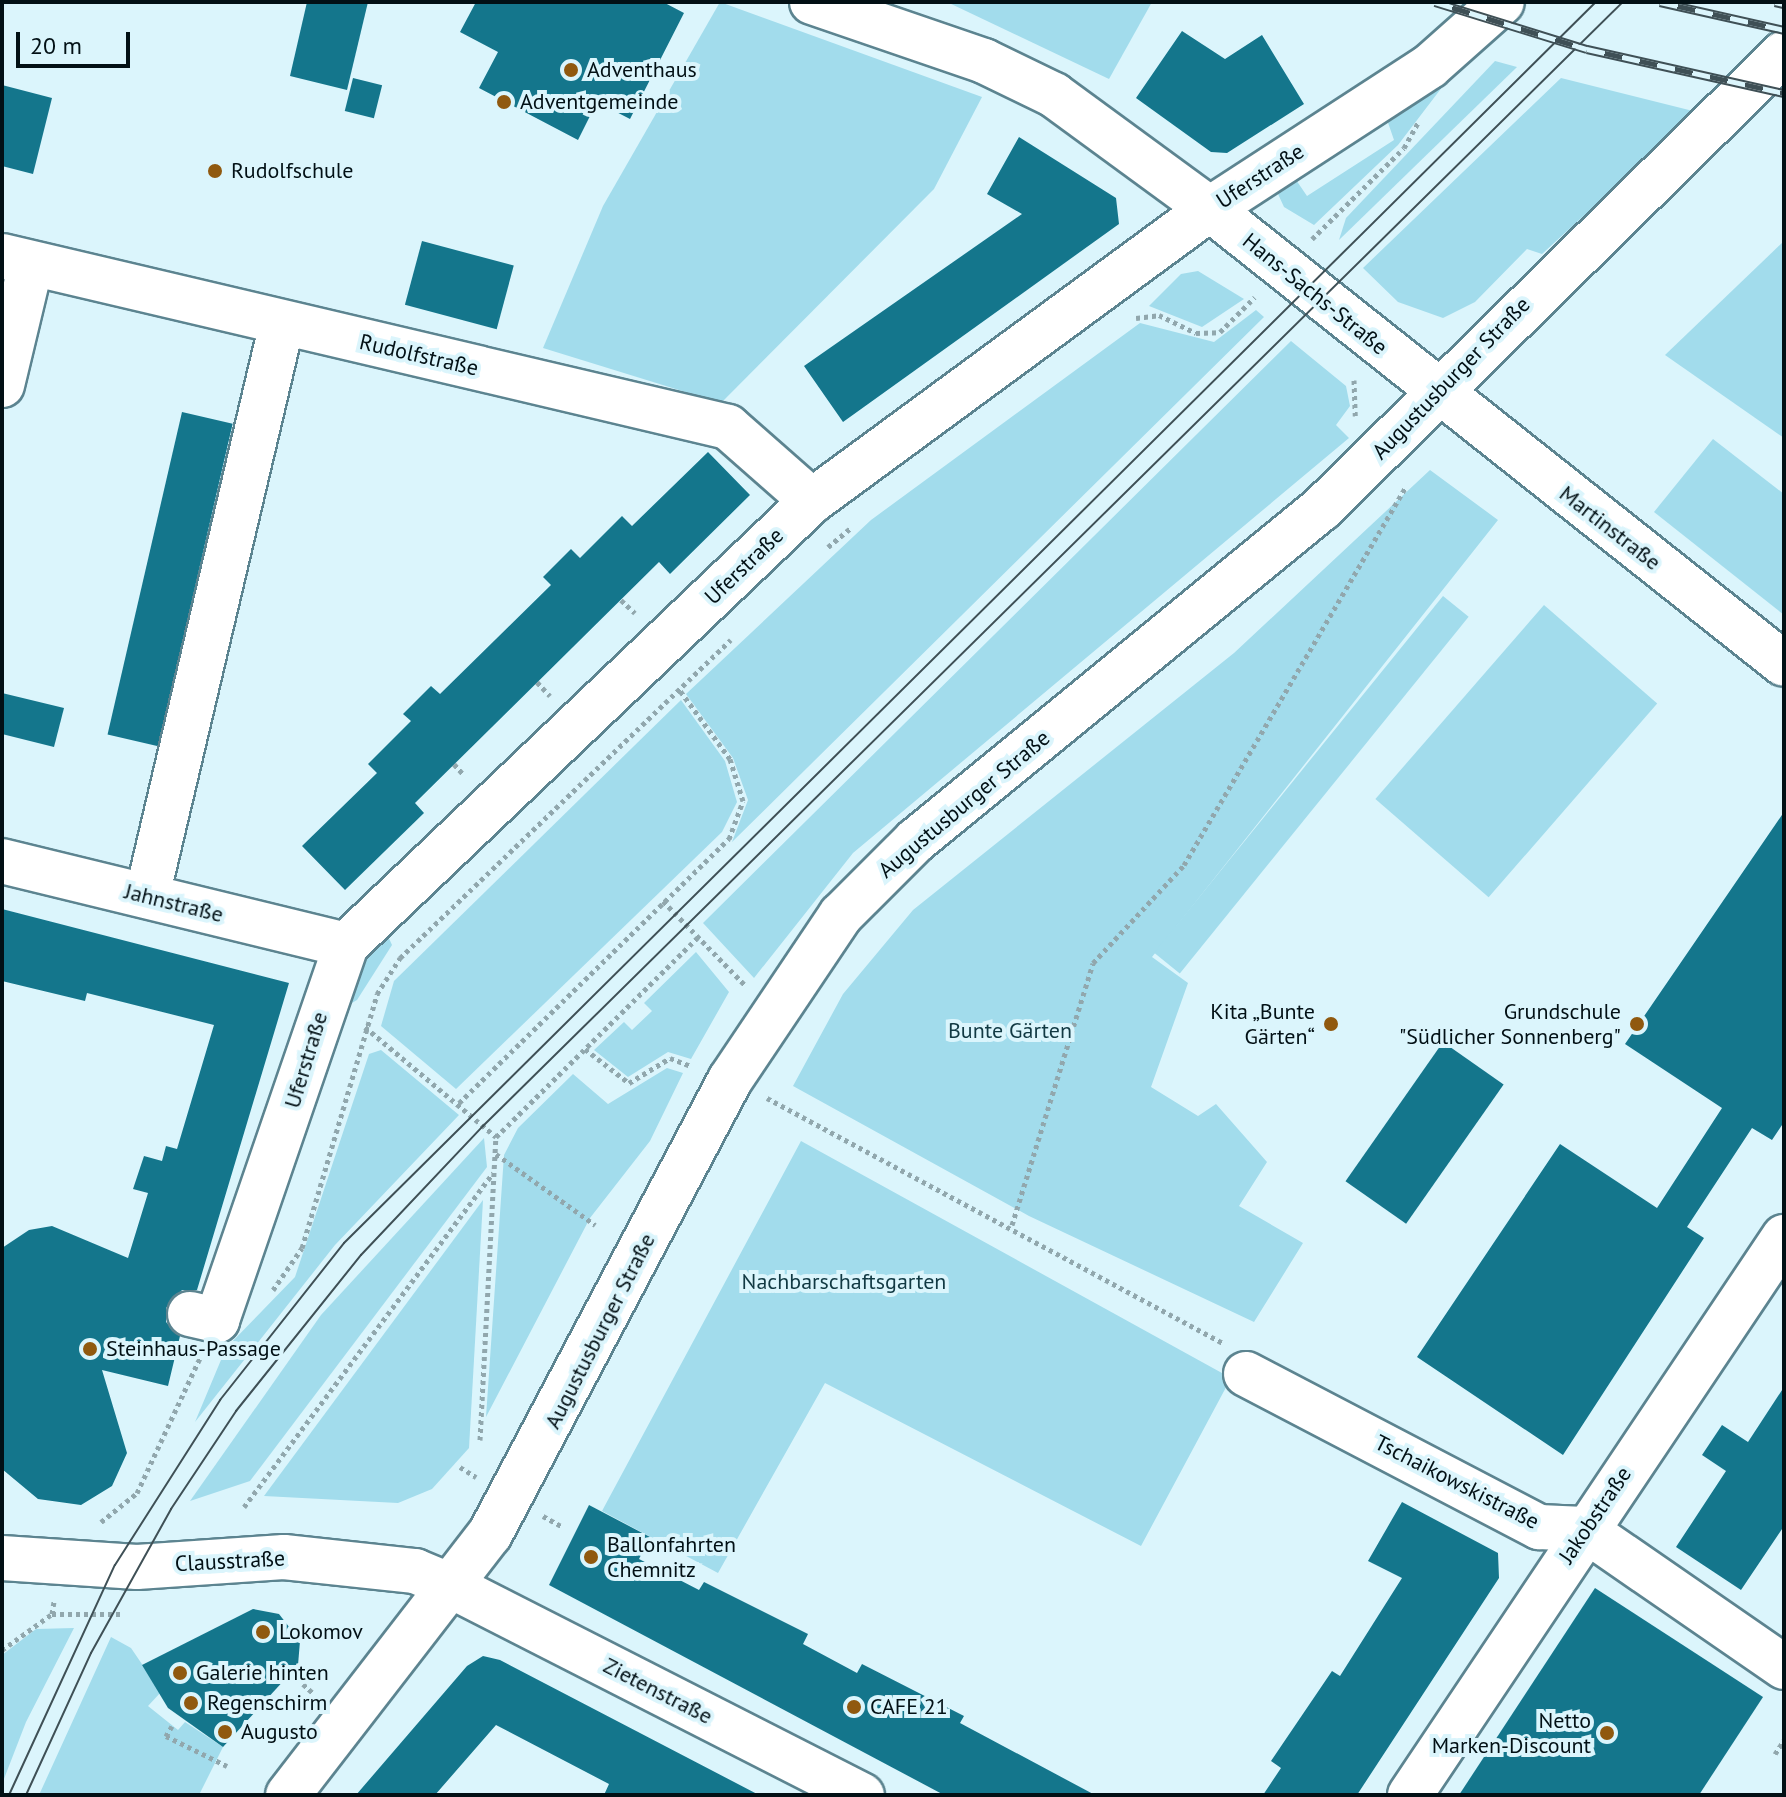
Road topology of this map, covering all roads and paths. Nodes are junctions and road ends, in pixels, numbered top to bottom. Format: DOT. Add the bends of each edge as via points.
graph roads {
  1 [pos="812,2"];
  2 [pos="1502,2"];
  3 [pos="1784,53"];
  4 [pos="1372,180"];
  5 [pos="1210,209"];
  6 [pos="17,260"];
  7 [pos="1246,288"];
  8 [pos="1270,290"];
  9 [pos="1142,306"];
  10 [pos="1139,316"];
  11 [pos="282,323"];
  12 [pos="1126,325"];
  13 [pos="1347,374"];
  14 [pos="2,385"];
  15 [pos="1438,391"];
  16 [pos="1354,423"];
  17 [pos="1410,480"];
  18 [pos="812,501"];
  19 [pos="858,522"];
  20 [pos="816,558"];
  21 [pos="737,635"];
  22 [pos="650,654"];
  23 [pos="1784,664"];
  24 [pos="680,690"];
  25 [pos="2,861"];
  26 [pos="147,896"];
  27 [pos="663,901"];
  28 [pos="698,937"];
  29 [pos="346,945"];
  30 [pos="772,1010"];
  31 [pos="321,1011"];
  32 [pos="366,1027"];
  33 [pos="585,1049"];
  34 [pos="730,1080"];
  35 [pos="459,1103"];
  36 [pos="496,1137"];
  37 [pos="495,1153"];
  38 [pos="494,1172"];
  39 [pos="595,1225"];
  40 [pos="1012,1225"];
  41 [pos="1784,1237"];
  42 [pos="204,1317"];
  43 [pos="1246,1374"];
  44 [pos="480,1440"];
  45 [pos="244,1507"];
  46 [pos="546,1518"];
  47 [pos="561,1526"];
  48 [pos="1584,1529"];
  49 [pos="2,1558"];
  50 [pos="59,1563"];
  51 [pos="453,1587"];
  52 [pos="52,1614"];
  53 [pos="123,1614"];
  54 [pos="2,1650"];
  55 [pos="1784,1667"];
  56 [pos="172,1726"];
  57 [pos="1784,1740"];
  58 [pos="1775,1754"];
  59 [pos="227,1766"];
  60 [pos="288,1795"];
  61 [pos="862,1795"];
  62 [pos="1410,1795"];
  1 -- 5 [label="street, Hans-Sachs-Straße" via="984,61 1054,95"];
  2 -- 5 [label="street, Uferstraße" via="1430,66"];
  3 -- 15 [label="street, Augustusburger Straße"];
  4 -- 8 [label="path"];
  5 -- 8 [label="street, Hans-Sachs-Straße"];
  5 -- 18 [label="street, Uferstraße"];
  6 -- 11 [label="street, Rudolfstraße"];
  6 -- 14 [label="street"];
  7 -- 8 [label="path"];
  8 -- 10 [label="path" via="1220,332 1196,333 1159,315"];
  8 -- 15 [label="street, Hans-Sachs-Straße"];
  9 -- 10 [label="path"];
  10 -- 12 [label="path"];
  11 -- 18 [label="street, Rudolfstraße" via="728,427"];
  11 -- 26 [label="street"];
  13 -- 16 [label="path" via="1357,383"];
  15 -- 23 [label="street, Martinstraße"];
  15 -- 30 [label="street, Augustusburger Straße" via="1322,508 887,866"];
  17 -- 40 [label="path" via="1184,865 1093,963"];
  18 -- 22 [label="street, Uferstraße"];
  19 -- 20 [label="path"];
  21 -- 24 [label="path"];
  22 -- 24 [label="path"];
  22 -- 29 [label="street, Uferstraße"];
  24 -- 27 [label="path" via="730,759 743,801 729,839"];
  24 -- 32 [label="path" via="400,958"];
  25 -- 26 [label="street, Jahnstraße"];
  26 -- 29 [label="street, Jahnstraße"];
  27 -- 28 [label="path"];
  27 -- 35 [label="path"];
  28 -- 30 [label="path"];
  28 -- 33 [label="path"];
  29 -- 31 [label="street, Uferstraße"];
  30 -- 34 [label="street, Augustusburger Straße"];
  31 -- 32 [label="path"];
  31 -- 42 [label="street, Uferstraße"];
  32 -- 35 [label="path"];
  32 -- 42 [label="path" via="302,1248 254,1312"];
  33 -- 34 [label="path" via="629,1083 670,1058"];
  33 -- 36 [label="path"];
  34 -- 40 [label="path"];
  34 -- 51 [label="street, Augustusburger Straße" via="528,1468"];
  35 -- 36 [label="path"];
  36 -- 37 [label="path"];
  37 -- 38 [label="path"];
  37 -- 39 [label="path"];
  38 -- 44 [label="path"];
  38 -- 45 [label="path"];
  40 -- 43 [label="path" via="1236,1350"];
  41 -- 48 [label="street, Jakobstraße"];
  42 -- 50 [label="path" via="137,1493 109,1519 64,1535"];
  43 -- 48 [label="street, Tschaikowskistraße" via="1539,1527"];
  46 -- 47 [label="path"];
  48 -- 55 [label="street"];
  48 -- 62 [label="street, Jakobstraße"];
  49 -- 50 [label="street, Clausstraße"];
  50 -- 51 [label="street, Clausstraße" via="137,1567 284,1557 387,1566"];
  50 -- 52 [label="path"];
  51 -- 60 [label="street, Augustusburger Straße"];
  51 -- 61 [label="street, Zietenstraße"];
  52 -- 53 [label="path"];
  52 -- 54 [label="path"];
  56 -- 59 [label="path" via="166,1736"];
  57 -- 58 [label="path"];
}
